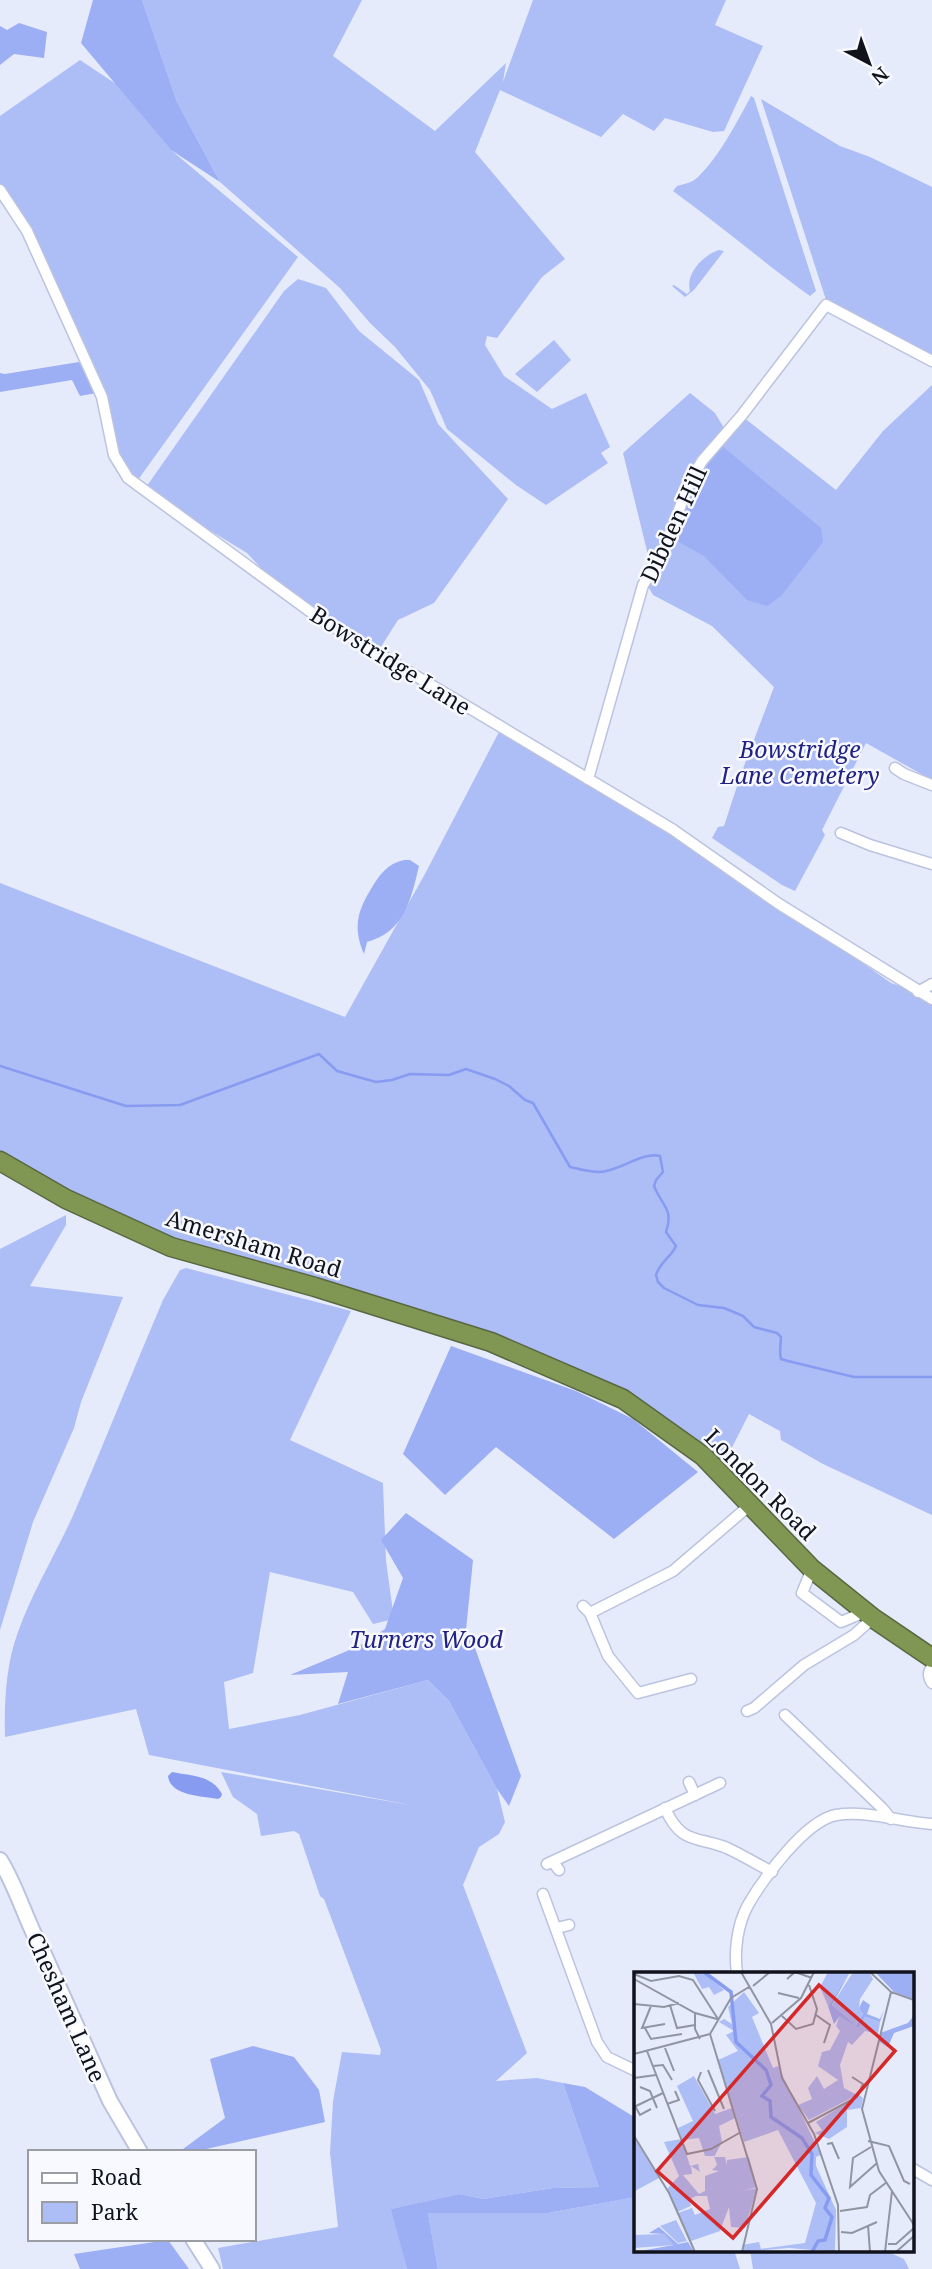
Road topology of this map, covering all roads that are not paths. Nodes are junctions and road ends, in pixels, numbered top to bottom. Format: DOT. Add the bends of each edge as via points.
graph roads {
  1 [pos="0,190"];
  2 [pos="932,361"];
  3 [pos="895,768"];
  4 [pos="588,779"];
  5 [pos="932,785"];
  6 [pos="841,833"];
  7 [pos="932,864"];
  8 [pos="932,984"];
  9 [pos="918,992"];
  10 [pos="932,999"];
  11 [pos="0,1161"];
  12 [pos="385,1308"];
  13 [pos="750,1505"];
  14 [pos="812,1569"];
  15 [pos="869,1615"];
  16 [pos="932,1658"];
  17 [pos="932,1667"];
  18 [pos="691,1679"];
  19 [pos="932,1683"];
  20 [pos="747,1711"];
  21 [pos="785,1715"];
  22 [pos="689,1782"];
  23 [pos="720,1783"];
  24 [pos="695,1795"];
  25 [pos="665,1808"];
  26 [pos="891,1819"];
  27 [pos="932,1824"];
  28 [pos="0,1860"];
  29 [pos="553,1865"];
  30 [pos="772,1872"];
  31 [pos="543,1894"];
  32 [pos="569,1925"];
  33 [pos="557,1928"];
  34 [pos="737,1972"];
  35 [pos="634,2070"];
  36 [pos="139,2150"];
  37 [pos="914,2170"];
  38 [pos="932,2180"];
  39 [pos="194,2241"];
  40 [pos="212,2269"];
  1 -- 4 [label="street, Bowstridge Lane" via="27,231 102,397 114,455 128,478 319,618"];
  2 -- 4 [label="street, Dibden Hill" via="826,305 689,483 663,553 643,585"];
  3 -- 5 [label="street"];
  4 -- 9 [label="street, Bowstridge Lane"];
  6 -- 7 [label="street"];
  8 -- 9 [label="street"];
  9 -- 10 [label="street, Bowstridge Lane"];
  11 -- 12 [label="highway, Amersham Road" via="66,1199 171,1247"];
  12 -- 13 [label="highway, London Road" via="491,1342 623,1399 703,1456"];
  13 -- 14 [label="highway, London Road"];
  13 -- 18 [label="street" via="673,1571 587,1609 608,1656 638,1693"];
  14 -- 15 [label="highway, London Road"];
  14 -- 15 [label="street" via="802,1593 841,1622"];
  15 -- 16 [label="highway, London Road"];
  15 -- 20 [label="street" via="854,1635 804,1665"];
  17 -- 19 [label="street"];
  21 -- 26 [label="street"];
  22 -- 24 [label="street"];
  23 -- 24 [label="street"];
  24 -- 25 [label="street"];
  25 -- 29 [label="street"];
  25 -- 30 [label="street" via="687,1838 726,1848"];
  26 -- 27 [label="street"];
  26 -- 30 [label="street" via="854,1814 822,1819 801,1835"];
  28 -- 36 [label="street, Chesham Lane" via="110,2101"];
  30 -- 34 [label="street" via="747,1906 739,1930"];
  31 -- 33 [label="street"];
  32 -- 33 [label="street"];
  33 -- 35 [label="street" via="597,2042 607,2057"];
  37 -- 38 [label="street"];
  39 -- 40 [label="street"];
}
